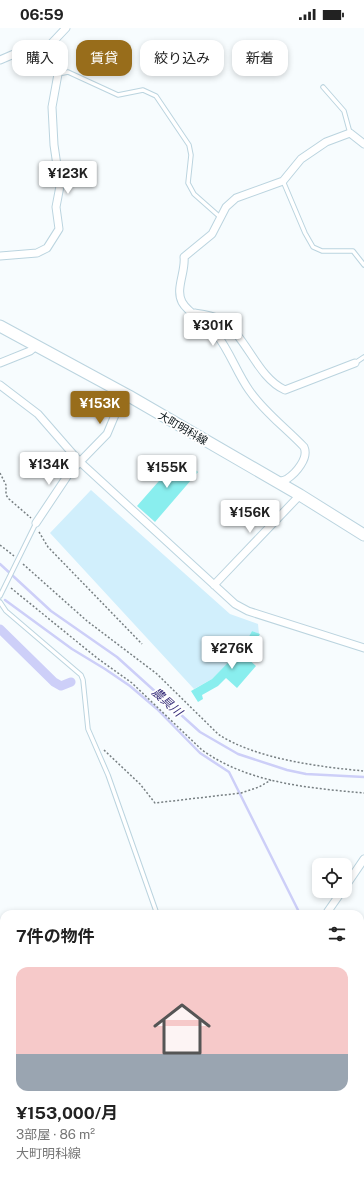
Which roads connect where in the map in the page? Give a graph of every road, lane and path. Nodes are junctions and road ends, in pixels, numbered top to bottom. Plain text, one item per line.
1 (66, 28) edge
2 (54, 40) edge
3 (12, 55) edge
4 (0, 60) edge
5 (68, 72) edge
6 (58, 76) edge
7 (323, 87) dead end
8 (350, 133) junction
9 (364, 144) edge
10 (282, 181) junction
11 (220, 217) junction
12 (0, 256) edge
13 (364, 265) edge
14 (191, 313) junction
15 (0, 326) edge
16 (36, 346) junction
17 (364, 357) edge
18 (0, 363) edge
19 (355, 363) joint
20 (0, 386) edge
21 (129, 396) junction
22 (79, 461) junction
23 (0, 473) edge
24 (276, 482) junction
25 (300, 495) junction
26 (36, 522) junction
27 (364, 535) edge
28 (0, 545) edge
29 (18, 561) junction
30 (7, 583) junction
31 (214, 586) junction
32 (0, 596) edge
33 (0, 602) edge
34 (142, 644) dead end
35 (364, 648) edge
36 (94, 744) junction
37 (364, 771) edge
38 (272, 780) junction
39 (364, 793) edge
40 (364, 860) edge
41 (352, 877) edge
42 (337, 898) edge
43 (156, 910) edge
44 (329, 910) edge

1 - 2 street
3 - 4 street
5 - 11 lane
6 - 12 street
7 - 8 lane
8 - 9 street
8 - 10 street
10 - 11 street
10 - 13 lane
11 - 14 street
14 - 19 street
14 - 24 street
15 - 16 main road, 大町明科線
16 - 18 street
16 - 21 main road, 大町明科線
17 - 19 lane
20 - 22 street
21 - 22 street
21 - 24 main road, 大町明科線
22 - 26 street
22 - 31 street
23 - 26 path
24 - 25 main road, 大町明科線
25 - 27 main road, 大町明科線
25 - 31 street
26 - 29 lane
26 - 34 path
28 - 29 path
29 - 30 lane
29 - 37 path
30 - 32 lane
30 - 38 path
31 - 35 street
33 - 36 lane
36 - 38 path
36 - 43 lane
38 - 39 path
40 - 41 street
42 - 44 street

